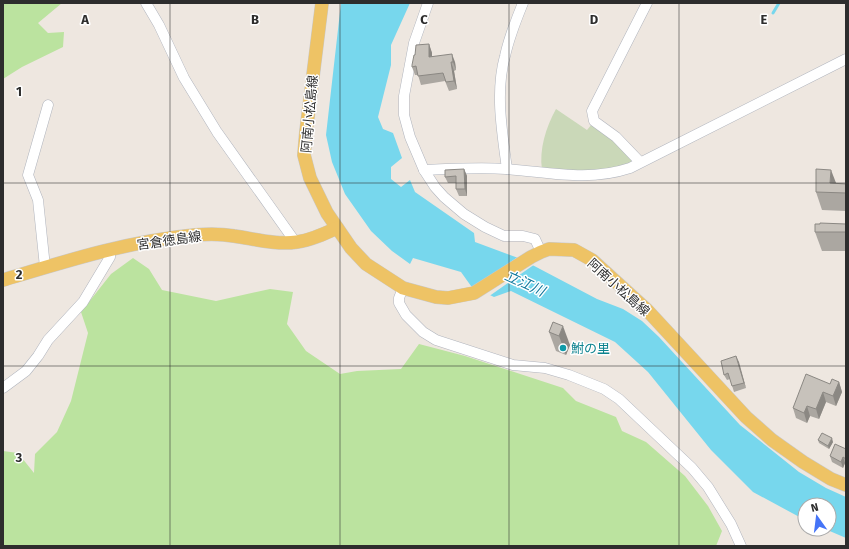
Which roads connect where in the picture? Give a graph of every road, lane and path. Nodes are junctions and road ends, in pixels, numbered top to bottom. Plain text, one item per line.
1 (146, 3) edge
2 (322, 3) edge
3 (428, 3) edge
4 (522, 3) edge
5 (647, 3) edge
6 (846, 59) edge
7 (48, 105) dead end
8 (640, 162) junction
9 (507, 169) junction
10 (424, 170) junction
11 (337, 228) junction
12 (296, 243) junction
13 (110, 250) junction
14 (536, 254) junction
15 (45, 267) junction
16 (3, 280) edge
17 (403, 288) junction
18 (3, 388) edge
19 (846, 485) edge
20 (741, 546) edge

1 - 12 street
2 - 11 main road, 阿南小松島線
3 - 10 street
4 - 9 street
5 - 8 street
6 - 8 street
7 - 15 street
8 - 9 street
9 - 10 street
10 - 14 street
11 - 12 main road, 宮倉徳島線
11 - 17 main road, 阿南小松島線
12 - 13 main road, 宮倉徳島線
13 - 15 main road, 宮倉徳島線
13 - 18 street
14 - 17 main road, 阿南小松島線
14 - 19 main road, 阿南小松島線
15 - 16 main road, 宮倉徳島線
17 - 20 street

